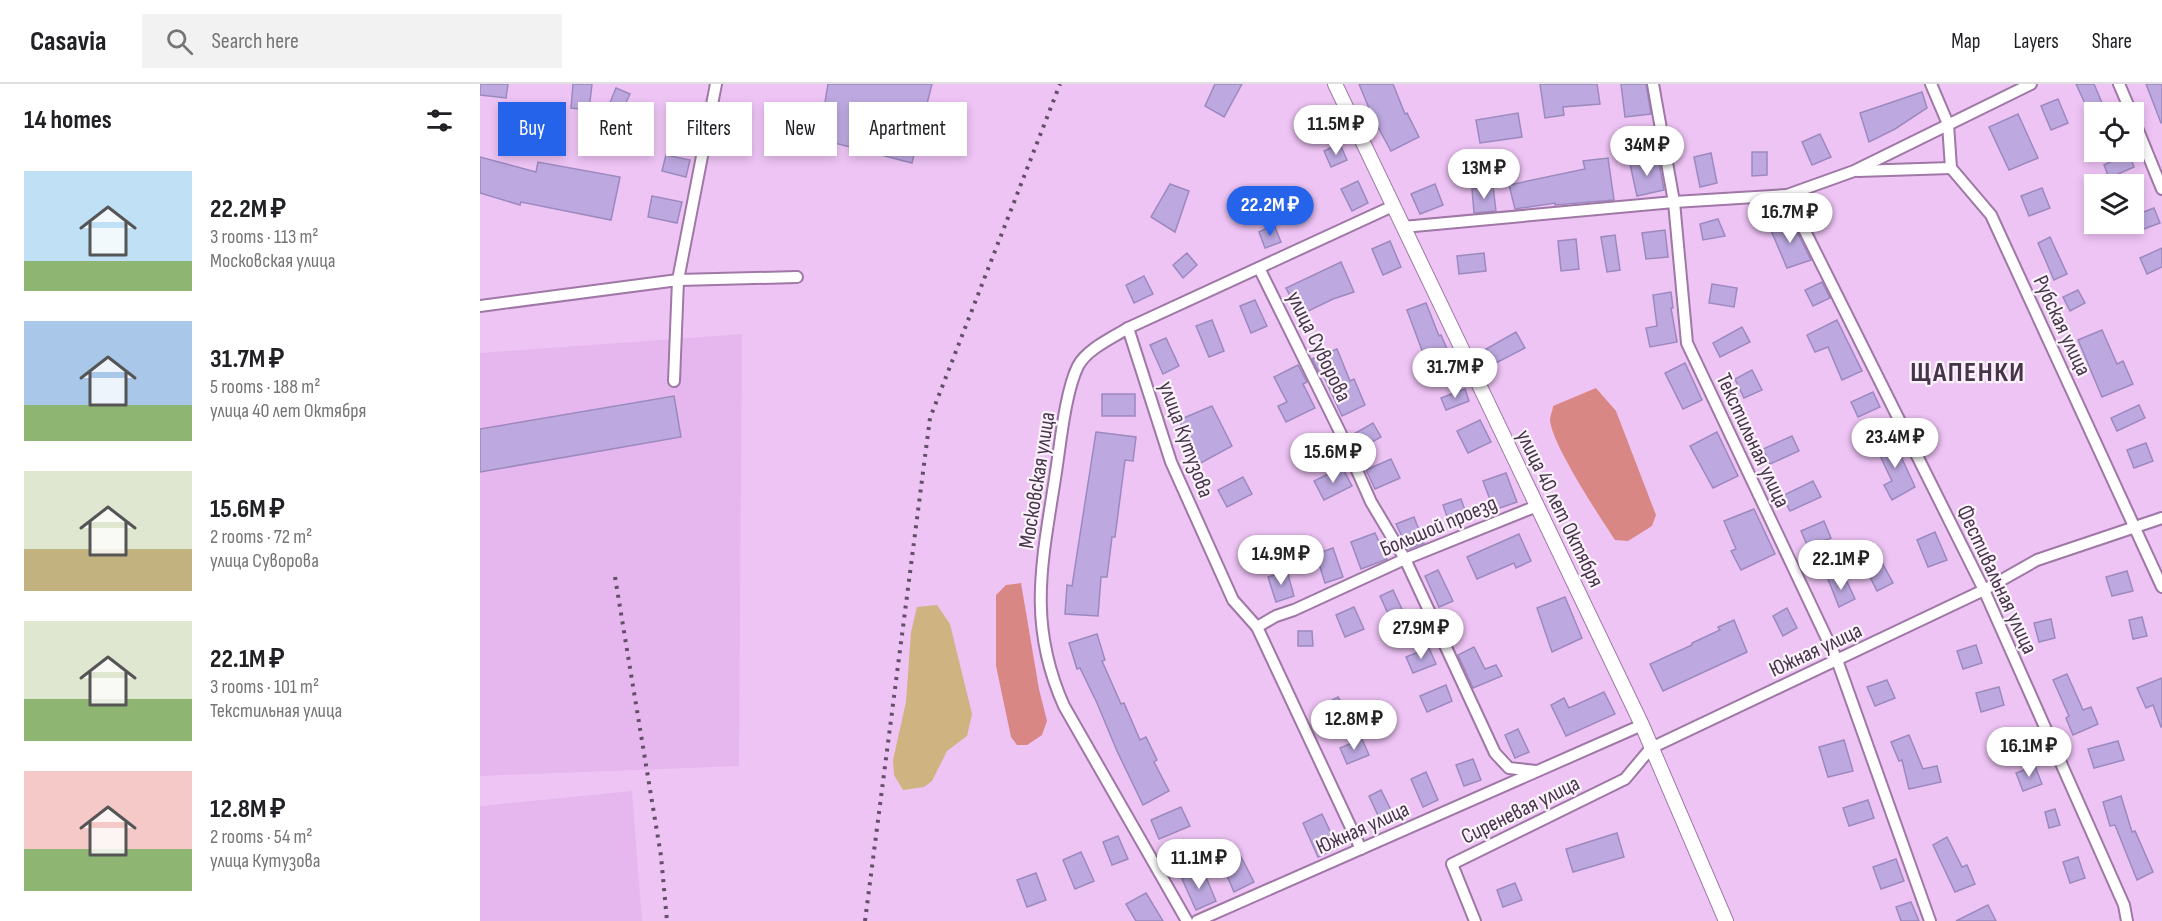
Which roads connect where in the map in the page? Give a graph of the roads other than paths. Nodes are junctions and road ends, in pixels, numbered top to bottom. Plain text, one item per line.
1 (716, 84) edge
2 (1335, 84) edge
3 (1653, 84) edge
4 (1931, 84) edge
5 (2031, 84) edge
6 (2119, 84) edge
7 (2127, 102) edge
8 (1948, 124) junction
9 (2144, 145) edge
10 (1951, 168) junction
11 (1854, 171) junction
12 (2162, 189) edge
13 (1787, 195) junction
14 (1674, 202) junction
15 (1393, 206) junction
16 (1403, 227) junction
17 (1259, 268) junction
18 (797, 277) dead end
19 (678, 280) junction
20 (480, 306) edge
21 (1128, 328) junction
22 (674, 381) dead end
23 (1537, 506) junction
24 (2162, 518) edge
25 (2135, 528) junction
26 (1405, 559) junction
27 (2162, 587) edge
28 (1984, 590) junction
29 (1257, 627) junction
30 (1836, 660) junction
31 (1642, 725) junction
32 (1651, 748) junction
33 (1536, 771) junction
34 (1361, 849) junction
35 (1187, 921) edge
36 (1197, 921) edge
37 (1475, 921) edge
38 (1726, 921) edge
39 (1930, 921) edge
40 (2127, 921) edge

1 - 19 street
2 - 15 street, улица 40 лет Октября
3 - 14 street, Текстильная улица
4 - 8 street
5 - 8 street
6 - 7 street
8 - 10 street
8 - 11 street
9 - 12 street
10 - 11 street
10 - 25 street, Рубская улица
11 - 13 street
13 - 14 street
13 - 28 street, Фестивальная улица
14 - 16 street
14 - 30 street, Текстильная улица
15 - 16 street, улица 40 лет Октября
15 - 17 street, Московская улица
16 - 23 street, улица 40 лет Октября
17 - 21 street, Московская улица
17 - 26 street, улица Суворова
18 - 19 street
19 - 20 street
19 - 22 street
21 - 29 street, улица Кутузова
21 - 35 street, Московская улица
23 - 26 street, Большой проезд
23 - 31 street, улица 40 лет Октября
24 - 25 street, Южная улица
25 - 27 street, Рубская улица
25 - 28 street, Южная улица
26 - 29 street, Большой проезд
26 - 33 street, улица Суворова
28 - 30 street, Южная улица
28 - 40 street, Фестивальная улица
29 - 34 street, улица Кутузова
30 - 32 street, Южная улица
30 - 39 street, Текстильная улица
31 - 32 street, улица 40 лет Октября
31 - 33 street, Южная улица
32 - 37 street, Сиреневая улица
32 - 38 street, улица 40 лет Октября
33 - 34 street, Южная улица
34 - 36 street, Южная улица

